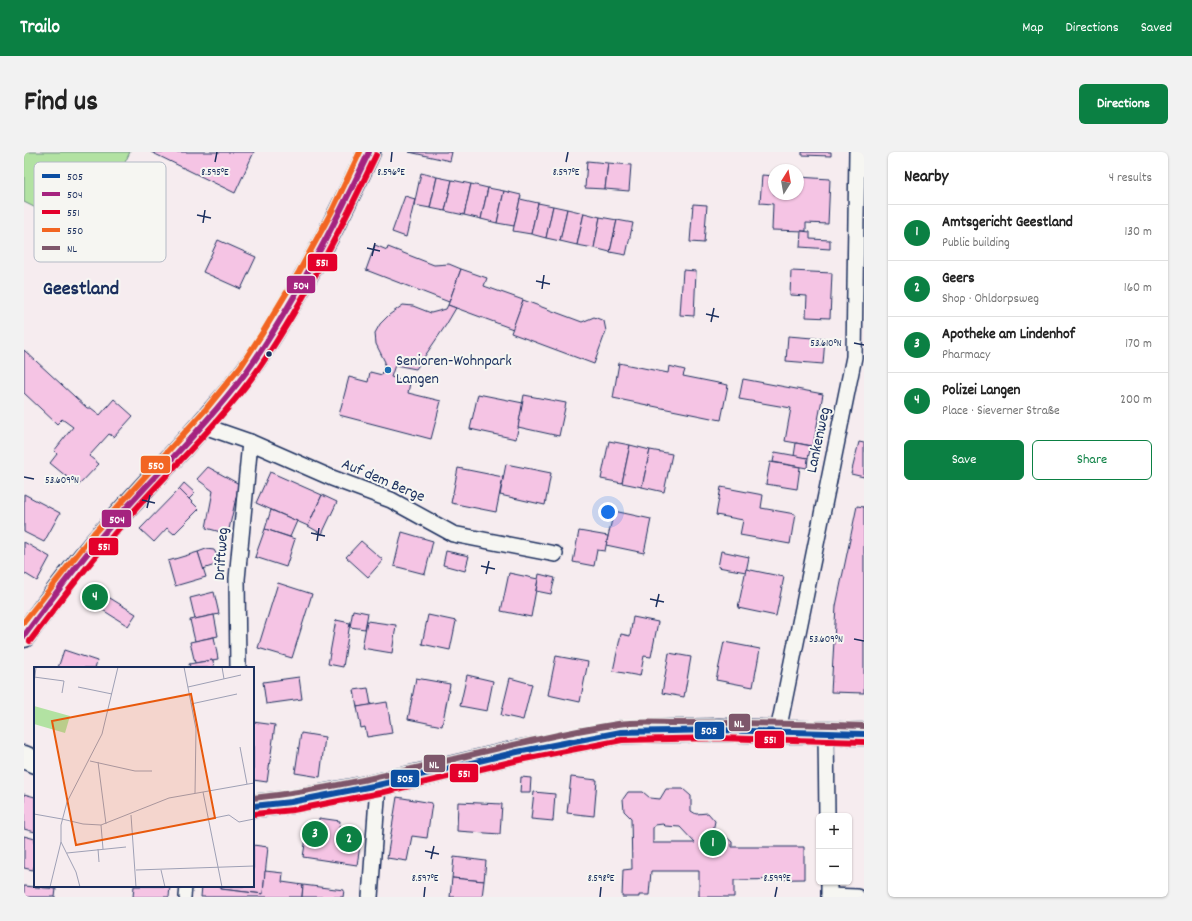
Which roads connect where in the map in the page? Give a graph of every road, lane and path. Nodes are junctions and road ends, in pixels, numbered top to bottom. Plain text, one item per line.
1 (369, 152) edge
2 (857, 152) edge
3 (201, 425) junction
4 (250, 442) junction
5 (555, 554) dead end
6 (24, 636) edge
7 (238, 667) edge
8 (778, 731) junction
9 (826, 733) junction
10 (864, 734) edge
11 (24, 757) edge
12 (34, 762) edge
13 (378, 785) junction
14 (254, 806) edge
15 (827, 813) edge
16 (186, 887) edge
17 (829, 892) edge
18 (184, 897) edge
19 (370, 897) edge
20 (857, 897) edge

1 - 3 main road
2 - 8 street, Lankenweg
3 - 4 street, Auf dem Berge
3 - 6 main road
4 - 5 street, Auf dem Berge
4 - 7 street, Driftweg
8 - 9 main road
8 - 13 main road
9 - 10 main road
9 - 15 street
11 - 12 main road
13 - 14 main road
13 - 19 street
16 - 18 street
17 - 20 street

